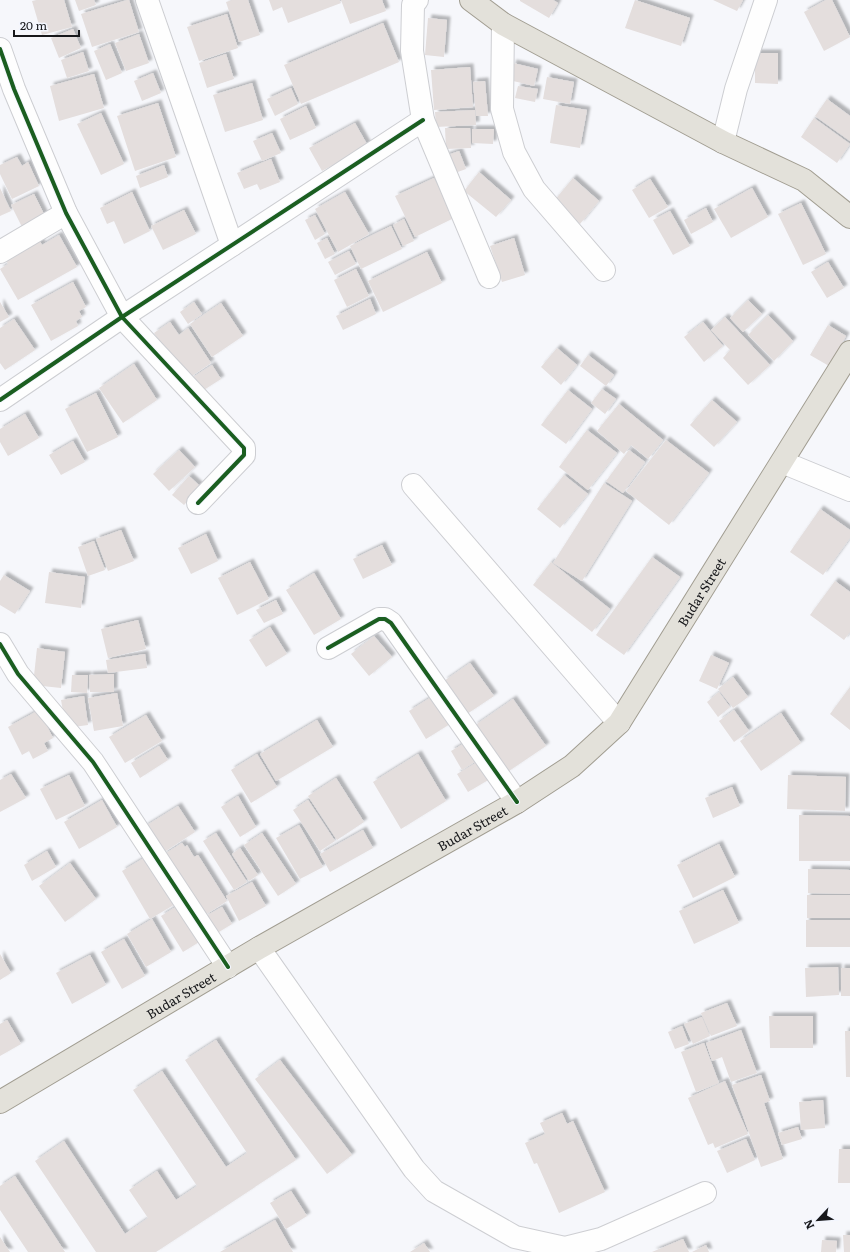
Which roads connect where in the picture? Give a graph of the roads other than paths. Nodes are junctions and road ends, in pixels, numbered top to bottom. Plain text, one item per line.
1 (147, 0) edge
2 (417, 0) edge
3 (471, 0) edge
4 (766, 0) edge
5 (503, 24) junction
6 (0, 49) edge
7 (7, 92) edge
8 (423, 120) junction
9 (723, 142) junction
10 (66, 213) junction
11 (850, 217) edge
12 (232, 245) junction
13 (0, 252) edge
14 (604, 270) dead end
15 (489, 277) dead end
16 (122, 317) junction
17 (850, 352) edge
18 (0, 400) edge
19 (782, 462) junction
20 (414, 485) dead end
21 (850, 490) edge
22 (198, 503) dead end
23 (0, 644) edge
24 (328, 648) dead end
25 (619, 723) junction
26 (517, 802) junction
27 (259, 948) junction
28 (228, 967) junction
29 (0, 1102) edge
30 (705, 1193) dead end
31 (512, 1244) edge

1 - 12 street
2 - 8 street
3 - 5 main road
4 - 9 street
5 - 9 main road
5 - 14 street
6 - 7 street
7 - 10 street
8 - 12 street
8 - 15 street
9 - 11 main road
10 - 13 street
10 - 16 street
12 - 16 street
16 - 18 street
16 - 22 street
17 - 19 main road, Budar Street
19 - 21 street
19 - 25 main road, Budar Street
20 - 25 street
23 - 28 street
24 - 26 street
25 - 26 main road, Budar Street
26 - 27 main road, Budar Street
27 - 28 main road, Budar Street
27 - 31 street
28 - 29 main road, Budar Street
30 - 31 street

